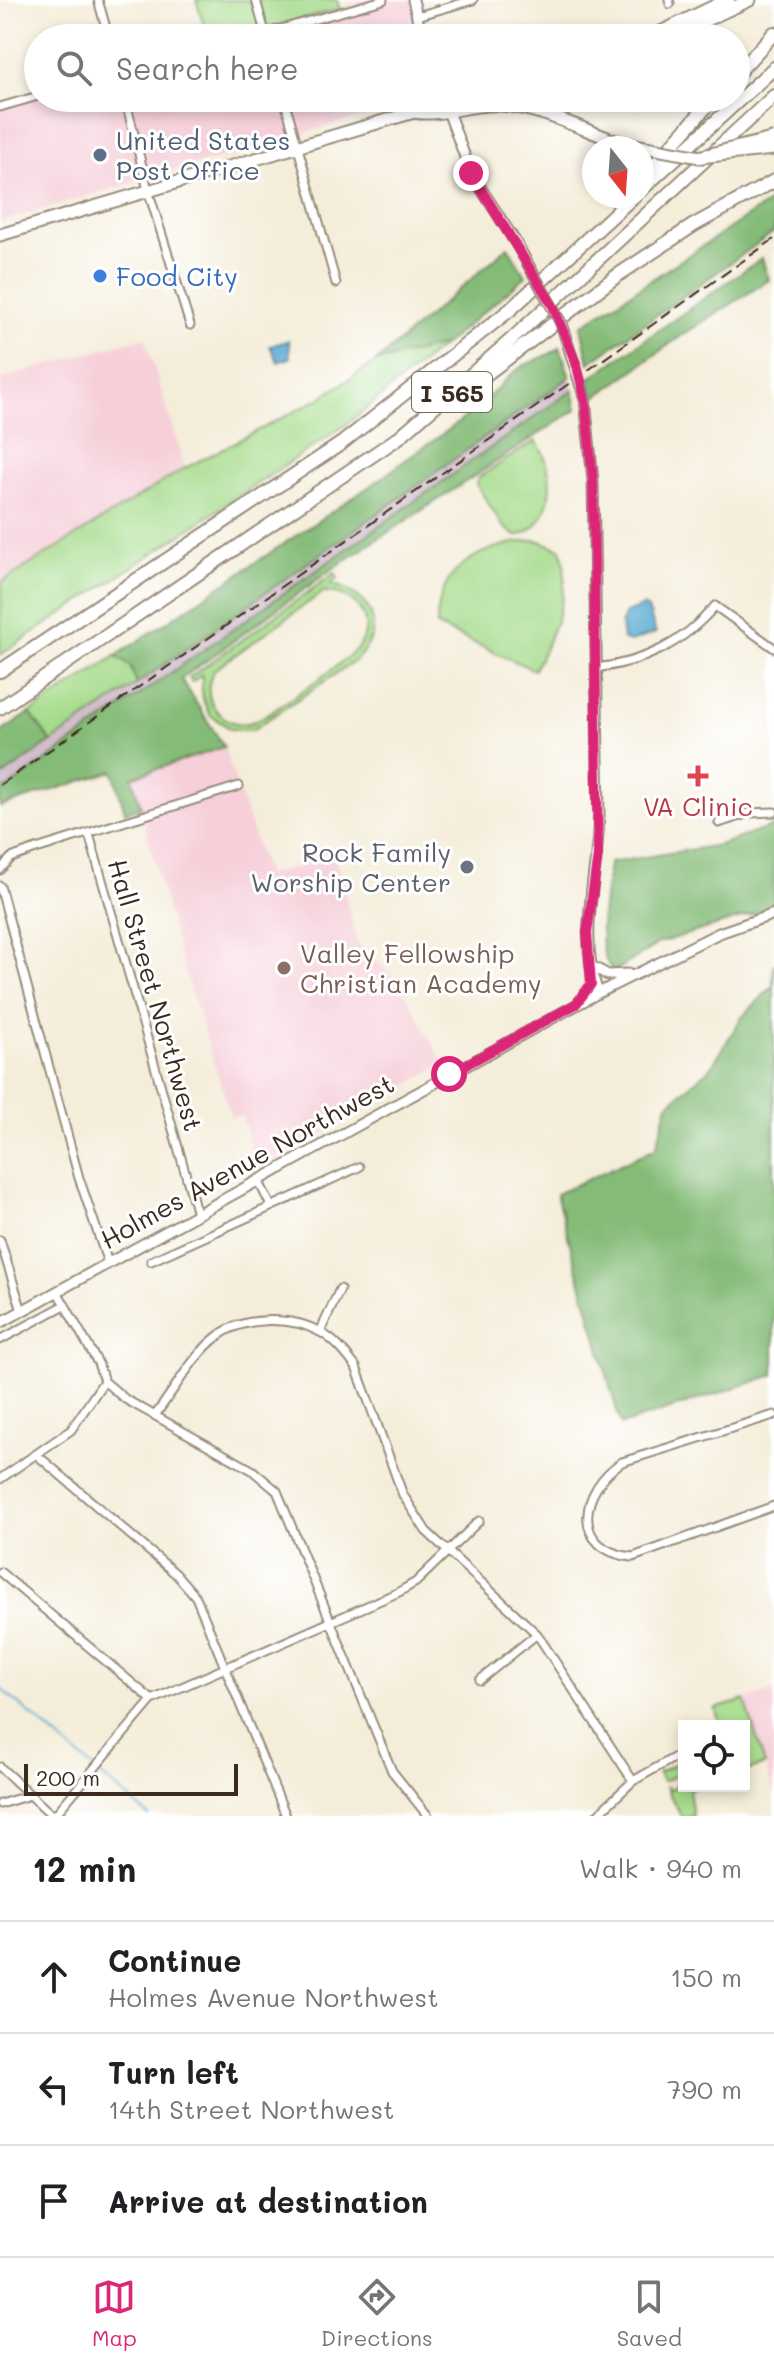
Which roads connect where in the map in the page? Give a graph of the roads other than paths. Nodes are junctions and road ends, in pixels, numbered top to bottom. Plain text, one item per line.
1 (98, 0) edge
2 (256, 0) edge
3 (383, 0) edge
4 (413, 0) edge
5 (473, 0) edge
6 (728, 0) edge
7 (750, 0) edge
8 (417, 16) junction
9 (105, 24) edge
10 (263, 24) edge
11 (305, 24) edge
12 (419, 24) edge
13 (678, 24) edge
14 (697, 24) edge
15 (774, 33) edge
16 (750, 60) edge
17 (774, 68) edge
18 (750, 90) edge
19 (774, 96) edge
20 (24, 100) edge
21 (0, 107) edge
22 (128, 112) edge
23 (288, 112) edge
24 (414, 112) joint
25 (438, 112) edge
26 (449, 112) edge
27 (534, 112) edge
28 (701, 112) edge
29 (726, 112) edge
30 (774, 139) edge
31 (298, 146) junction
32 (774, 149) edge
33 (700, 157) junction
34 (654, 165) edge
35 (654, 178) edge
36 (774, 181) edge
37 (148, 190) junction
38 (621, 208) edge
39 (0, 235) edge
40 (336, 283) dead end
41 (190, 325) dead end
42 (398, 438) junction
43 (774, 648) edge
44 (596, 668) junction
45 (0, 671) edge
46 (0, 708) edge
47 (239, 786) dead end
48 (774, 812) edge
49 (719, 823) dead end
50 (89, 834) junction
51 (0, 870) edge
52 (0, 886) edge
53 (774, 914) edge
54 (3, 917) edge
55 (592, 969) junction
56 (636, 973) junction
57 (598, 993) junction
58 (576, 1004) junction
59 (359, 1167) dead end
60 (258, 1180) junction
61 (271, 1206) junction
62 (197, 1214) junction
63 (0, 1240) edge
64 (151, 1261) dead end
65 (108, 1263) junction
66 (340, 1289) dead end
67 (58, 1293) junction
68 (65, 1305) junction
69 (22, 1311) junction
70 (0, 1323) edge
71 (320, 1332) junction
72 (0, 1340) edge
73 (104, 1381) junction
74 (156, 1414) junction
75 (774, 1415) edge
76 (37, 1455) junction
77 (0, 1479) edge
78 (774, 1506) edge
79 (479, 1521) dead end
80 (448, 1552) junction
81 (0, 1572) edge
82 (332, 1620) junction
83 (537, 1634) junction
84 (225, 1666) junction
85 (480, 1680) dead end
86 (152, 1700) junction
87 (678, 1755) edge
88 (0, 1767) edge
89 (633, 1781) junction
90 (30, 1795) junction
91 (0, 1804) edge
92 (53, 1816) edge
93 (286, 1816) edge
94 (428, 1816) edge
95 (596, 1816) edge

1 - 9 street
2 - 10 street
3 - 11 street
4 - 8 main road
5 - 8 street
6 - 13 highway
7 - 14 main road
8 - 12 main road
15 - 16 highway
17 - 18 highway
19 - 42 highway, I 565
20 - 21 street
22 - 37 street
23 - 31 street
24 - 25 main road
24 - 31 main road
26 - 44 main road, bridge
27 - 33 main road, bridge
28 - 34 highway
29 - 35 highway
30 - 33 highway, bridge
31 - 37 main road
31 - 40 street
32 - 33 main road, bridge
36 - 42 highway
37 - 39 main road
37 - 41 street
38 - 45 highway, I 565
42 - 46 highway, I 565
43 - 44 street
44 - 55 main road
47 - 50 street
48 - 49 street
50 - 51 street
50 - 62 street, Hall Street Northwest
52 - 54 street
53 - 56 main road, Holmes Avenue Northwest
54 - 65 street
55 - 56 main road
55 - 57 main road
55 - 58 main road
56 - 57 main road, Holmes Avenue Northwest
57 - 58 main road, Holmes Avenue Northwest
58 - 60 main road, Holmes Avenue Northwest
59 - 61 street
60 - 61 street
60 - 62 main road, Holmes Avenue Northwest
61 - 64 street
62 - 65 main road, Holmes Avenue Northwest
63 - 69 street
65 - 67 main road, Holmes Avenue Northwest
66 - 71 street
67 - 68 street
67 - 69 main road, Holmes Avenue Northwest
68 - 72 street
68 - 73 street
69 - 70 main road, Holmes Avenue Northwest
71 - 74 street
71 - 80 street
73 - 74 street
73 - 76 street
74 - 82 street
75 - 78 street
76 - 77 street
76 - 84 street
79 - 80 street
80 - 82 street
80 - 83 street
81 - 86 street
82 - 84 street
82 - 94 street
83 - 85 street
83 - 89 street
84 - 86 street
84 - 93 street
86 - 92 street
87 - 89 street
88 - 90 street
89 - 95 street
90 - 91 street
90 - 92 street

